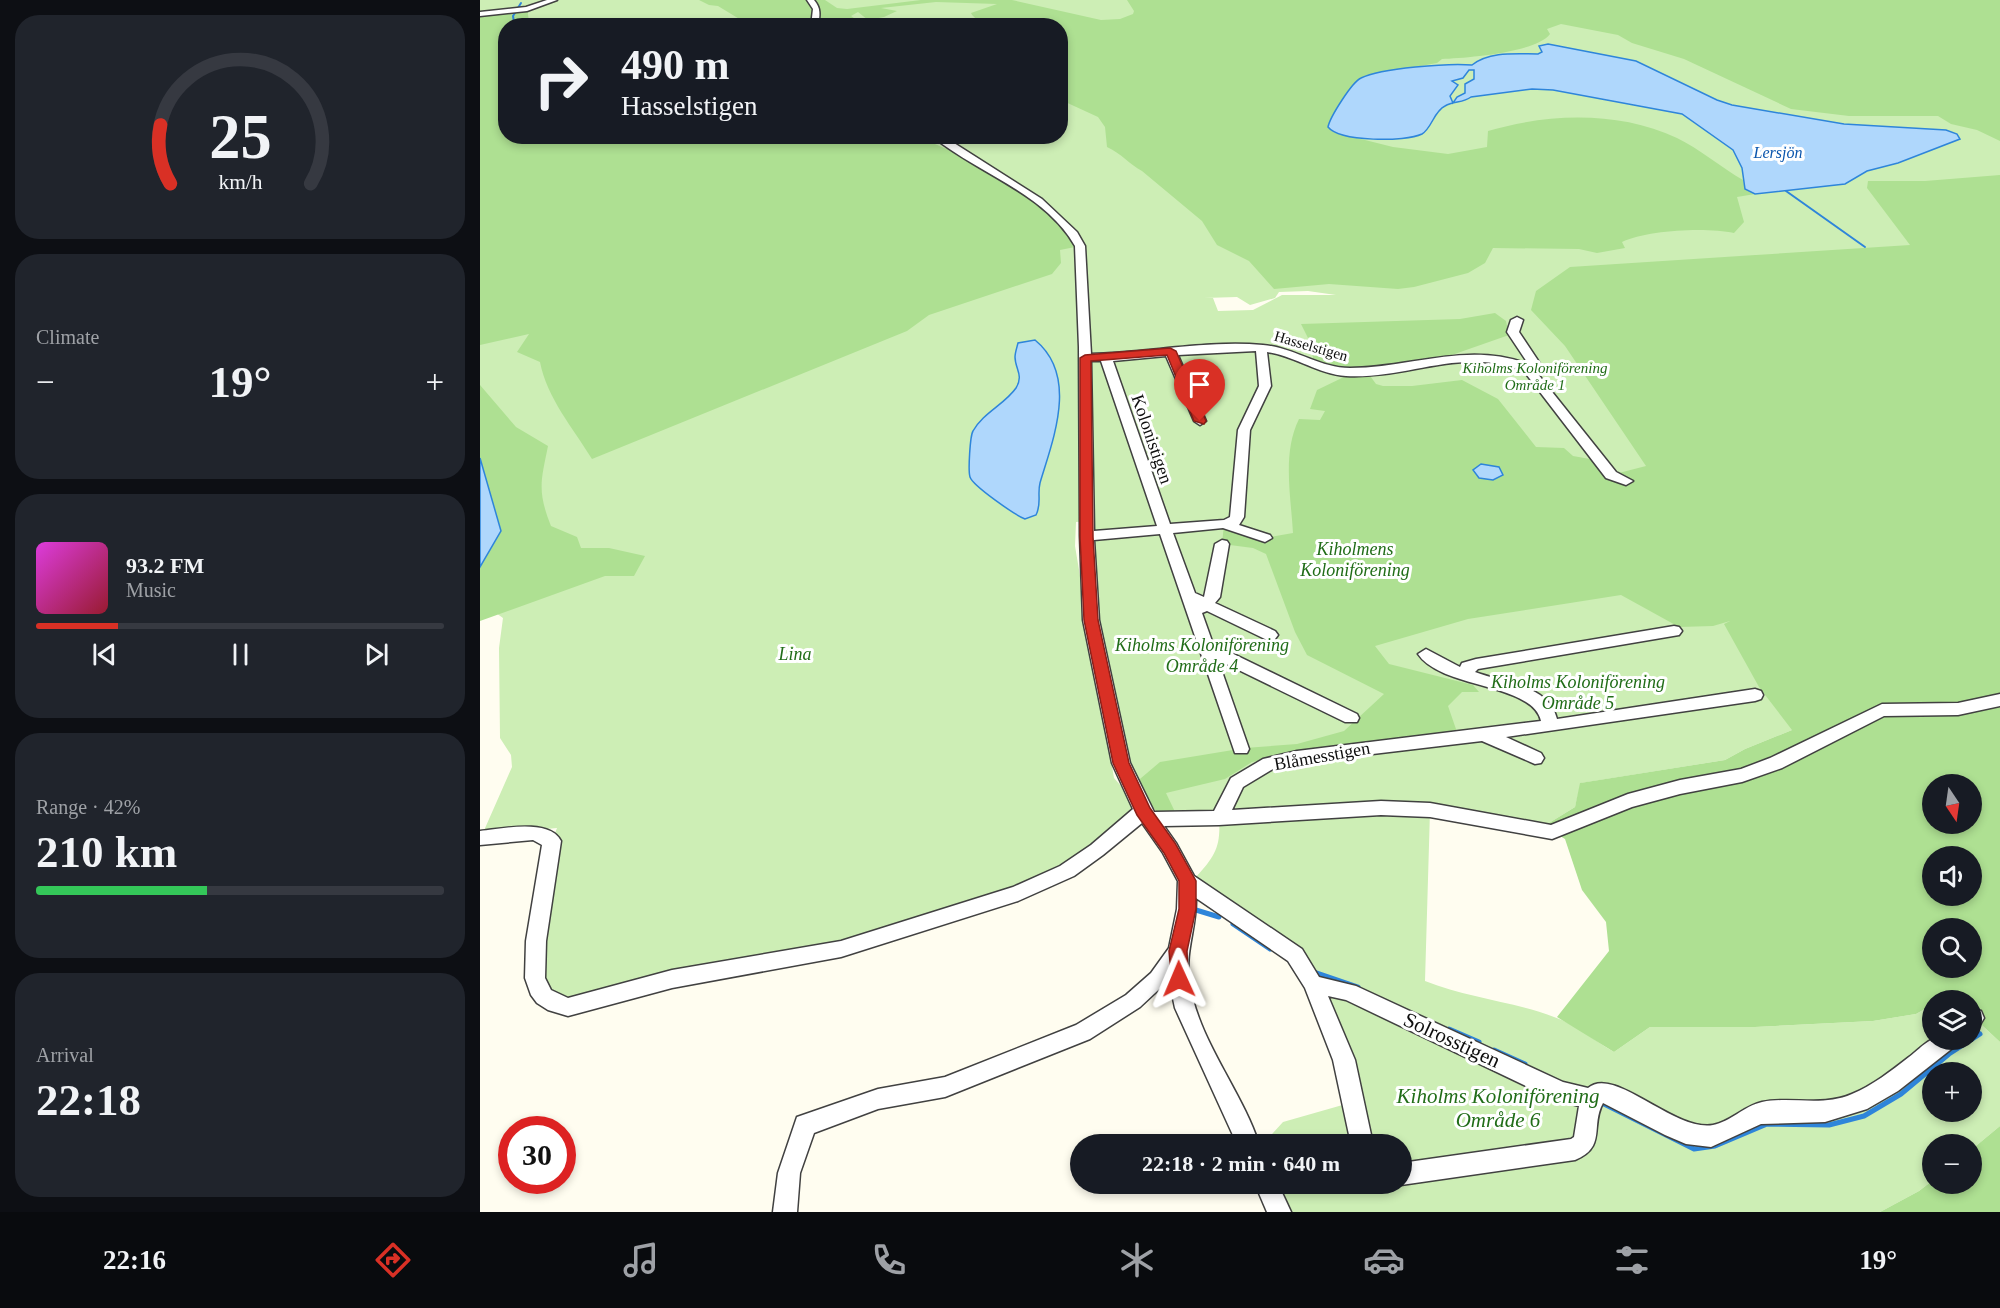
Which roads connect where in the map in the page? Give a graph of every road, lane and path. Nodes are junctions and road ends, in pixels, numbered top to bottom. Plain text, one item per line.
1 (554, 0) edge
2 (810, 0) edge
3 (480, 14) edge
4 (816, 18) edge
5 (949, 144) edge
6 (1517, 320) dead end
7 (1261, 348) junction
8 (1170, 351) junction
9 (1085, 358) junction
10 (1106, 358) junction
11 (1527, 368) junction
12 (1200, 421) dead end
13 (1626, 480) dead end
14 (1224, 524) junction
15 (1165, 531) junction
16 (1087, 537) junction
17 (1264, 538) dead end
18 (1222, 544) dead end
19 (1200, 609) junction
20 (1674, 631) dead end
21 (1270, 635) dead end
22 (1205, 647) junction
23 (1426, 654) dead end
24 (1472, 679) junction
25 (1755, 695) dead end
26 (2000, 700) edge
27 (1351, 718) dead end
28 (1550, 726) junction
29 (1483, 734) junction
30 (1241, 749) dead end
31 (1535, 758) dead end
32 (1146, 815) junction
33 (1219, 818) junction
34 (480, 838) edge
35 (1187, 881) junction
36 (1178, 951) junction
37 (1313, 984) junction
38 (1934, 1050) edge
39 (1591, 1099) junction
40 (1243, 1134) edge
41 (1360, 1134) edge
42 (1412, 1172) edge
43 (1271, 1194) edge
44 (785, 1212) edge
45 (1279, 1212) edge

1 - 3 street
2 - 4 street
5 - 9 street
6 - 11 street
7 - 8 street, Hasselstigen
7 - 11 street, Hasselstigen
7 - 14 street
8 - 10 street, Hasselstigen
8 - 12 street
9 - 10 street, Hasselstigen
9 - 16 street
10 - 15 street, Kolonistigen
11 - 13 street
14 - 15 street
14 - 17 street
15 - 16 street
15 - 19 street, Kolonistigen
16 - 32 street
18 - 19 street
19 - 21 street
19 - 22 street, Kolonistigen
20 - 24 street
22 - 27 street
22 - 30 street, Kolonistigen
23 - 24 street
24 - 28 street
25 - 28 street, Blåmesstigen
26 - 33 street
28 - 29 street, Blåmesstigen
29 - 31 street
29 - 33 street, Blåmesstigen
32 - 33 street
32 - 34 street
32 - 35 street
35 - 36 street
35 - 37 street
36 - 40 street
36 - 44 street
37 - 39 street, Solrosstigen
37 - 41 street
38 - 39 street, Solrosstigen
39 - 42 street
43 - 45 street

